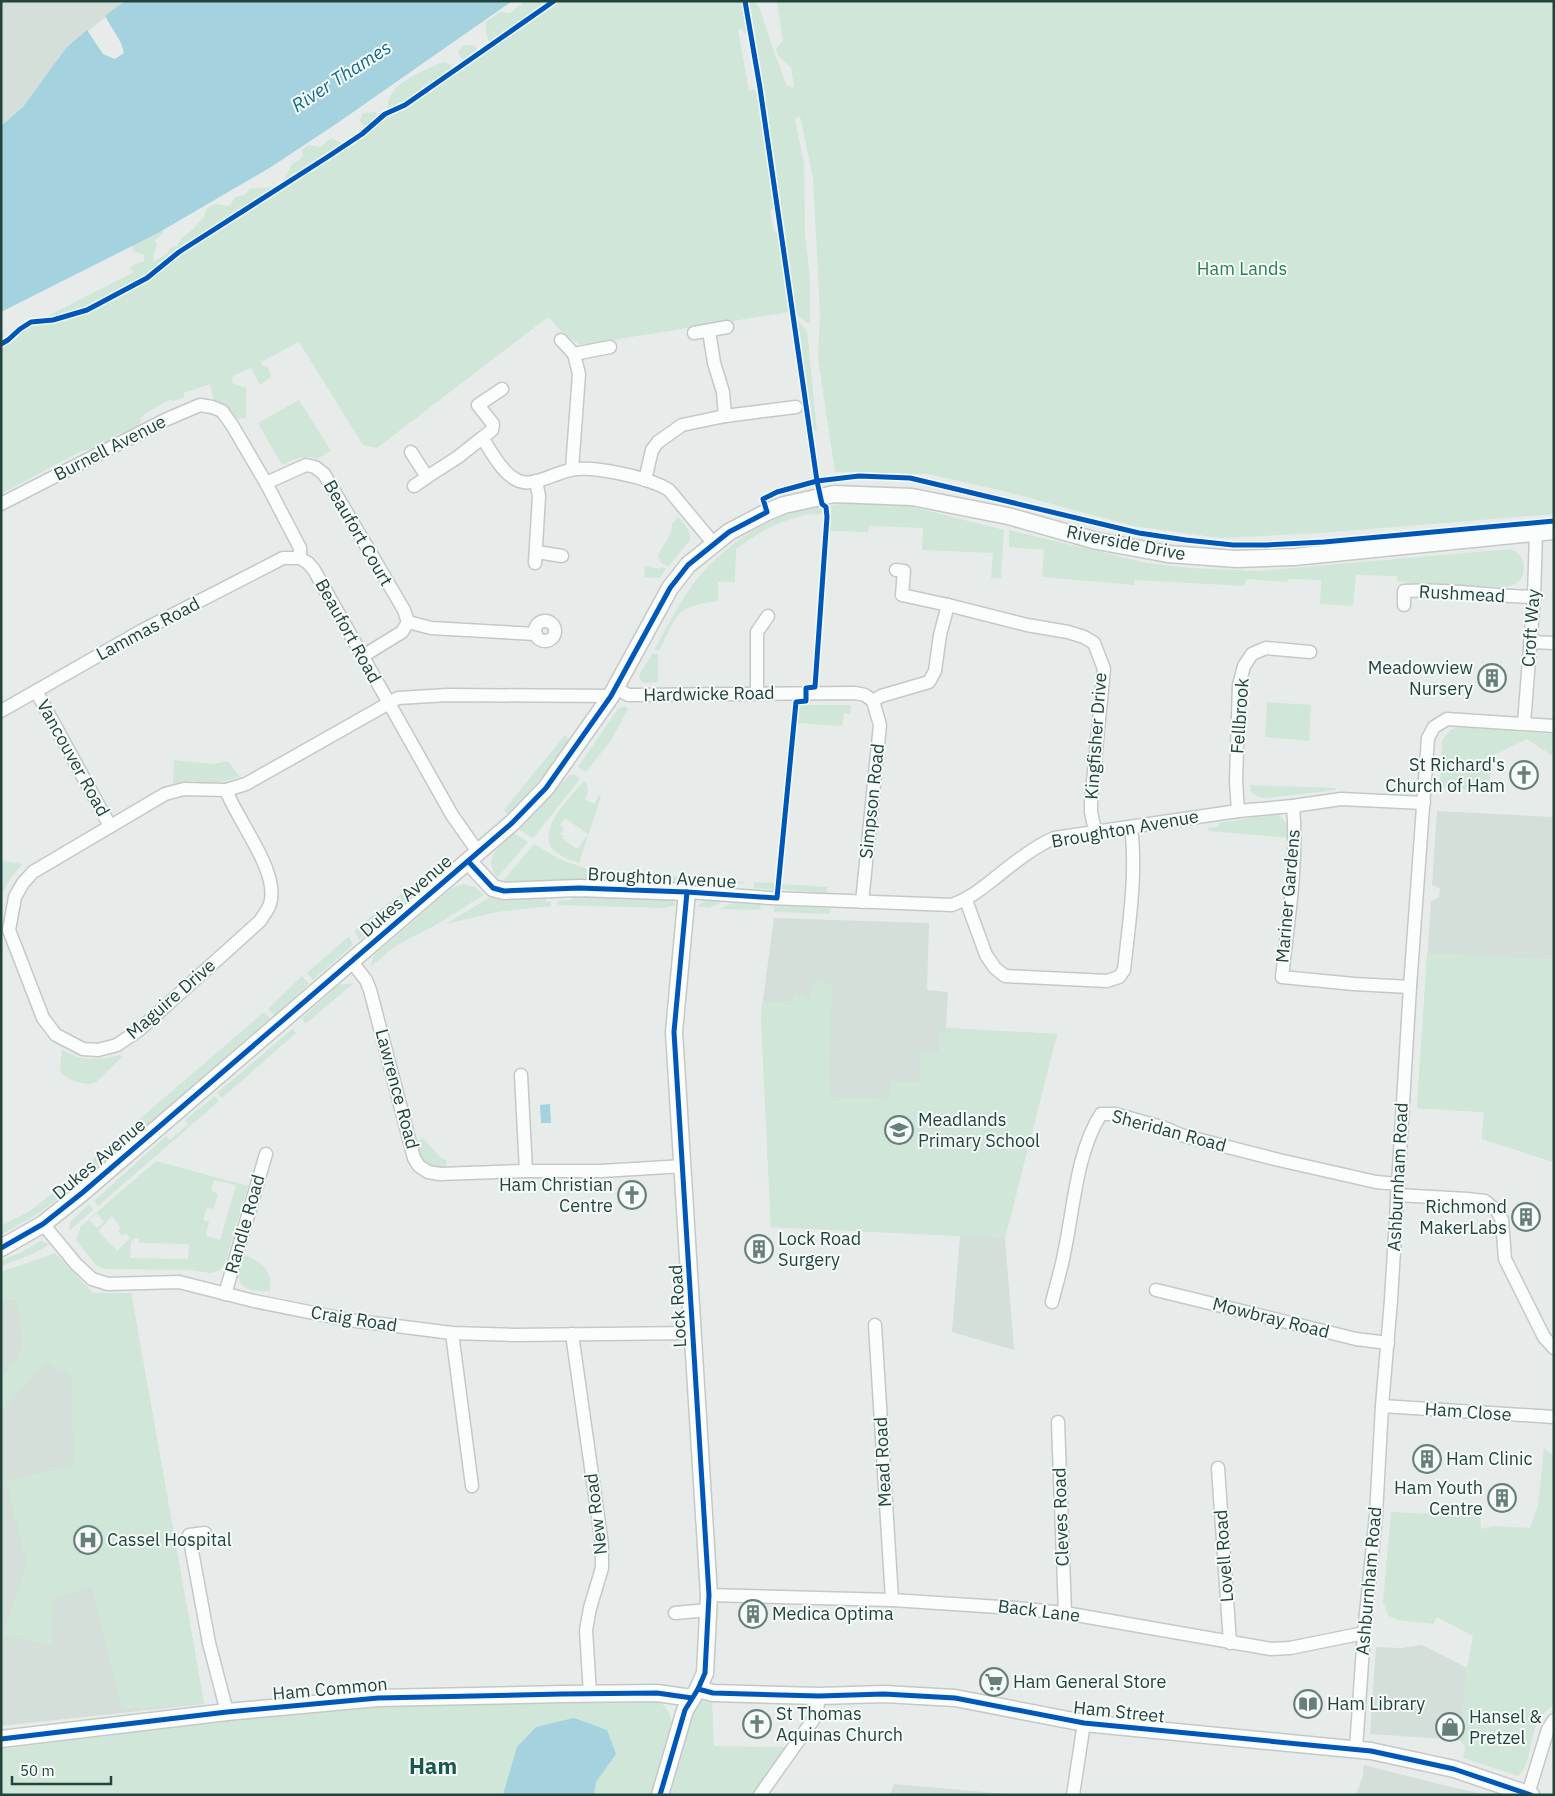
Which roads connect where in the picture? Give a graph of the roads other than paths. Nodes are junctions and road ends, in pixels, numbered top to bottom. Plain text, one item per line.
1 (727, 327) dead end
2 (709, 331) junction
3 (694, 333) dead end
4 (561, 340) dead end
5 (610, 347) dead end
6 (574, 354) junction
7 (502, 389) dead end
8 (796, 407) dead end
9 (222, 411) joint
10 (724, 416) junction
11 (482, 438) junction
12 (411, 452) dead end
13 (572, 469) junction
14 (427, 477) junction
15 (645, 480) junction
16 (536, 481) junction
17 (266, 483) junction
18 (414, 486) dead end
19 (821, 496) joint
20 (1, 504) edge
21 (1554, 532) edge
22 (1536, 533) junction
23 (714, 544) junction
24 (562, 556) dead end
25 (300, 558) junction
26 (896, 570) dead end
27 (1534, 597) junction
28 (948, 605) junction
29 (1404, 605) dead end
30 (768, 616) dead end
31 (408, 622) junction
32 (536, 634) dead end
33 (1530, 642) junction
34 (1554, 643) edge
35 (1310, 652) dead end
36 (363, 656) junction
37 (36, 690) junction
38 (614, 692) junction
39 (757, 693) junction
40 (873, 701) junction
41 (388, 703) junction
42 (1, 711) edge
43 (1524, 724) junction
44 (1554, 726) edge
45 (302, 752) joint
46 (226, 790) junction
47 (1424, 804) junction
48 (1293, 806) junction
49 (1238, 811) junction
50 (110, 826) junction
51 (1131, 827) junction
52 (1095, 831) junction
53 (473, 857) junction
54 (687, 892) junction
55 (966, 900) junction
56 (862, 902) junction
57 (351, 961) junction
58 (1410, 987) junction
59 (521, 1075) dead end
60 (266, 1154) dead end
61 (684, 1166) junction
62 (526, 1171) junction
63 (1397, 1190) junction
64 (43, 1224) junction
65 (1, 1248) edge
66 (1156, 1290) dead end
67 (225, 1294) junction
68 (1052, 1302) dead end
69 (875, 1325) dead end
70 (452, 1333) junction
71 (693, 1333) junction
72 (572, 1334) junction
73 (1388, 1343) junction
74 (1554, 1348) edge
75 (1382, 1406) junction
76 (1554, 1417) edge
77 (1058, 1422) dead end
78 (1218, 1468) dead end
79 (472, 1486) dead end
80 (205, 1533) dead end
81 (892, 1600) junction
82 (709, 1603) junction
83 (675, 1613) dead end
84 (1065, 1613) junction
85 (1364, 1632) junction
86 (1230, 1643) junction
87 (590, 1694) junction
88 (695, 1694) junction
89 (819, 1696) junction
90 (227, 1712) junction
91 (1554, 1720) edge
92 (1084, 1723) junction
93 (1, 1739) edge
94 (1356, 1749) junction
95 (1530, 1794) edge
96 (660, 1795) edge
97 (760, 1795) edge
98 (1073, 1795) edge

1 - 2 street
2 - 3 street
2 - 10 street
4 - 6 street
5 - 6 street
6 - 13 street
7 - 11 street
8 - 10 street
9 - 17 street, Beaufort Road
9 - 20 street, Burnell Avenue
10 - 15 street
11 - 14 street
11 - 16 street
12 - 14 street
13 - 15 street
13 - 16 street
14 - 18 street
15 - 23 street
16 - 24 street
17 - 25 street, Beaufort Road
17 - 31 street, Beaufort Court
19 - 22 street, Riverside Drive
19 - 23 street, Dukes Avenue
21 - 22 street, Riverside Drive
22 - 27 street, Croft Way
23 - 38 street, Dukes Avenue
25 - 36 street, Beaufort Road
25 - 37 street, Lammas Road
26 - 28 street, Kingfisher Drive
27 - 29 street, Rushmead
27 - 33 street, Croft Way
28 - 40 street
28 - 52 street, Kingfisher Drive
30 - 39 street
31 - 32 street
31 - 36 street
33 - 34 street
33 - 43 street, Croft Way
35 - 49 street, Fellbrook
36 - 41 street, Beaufort Road
37 - 42 street, Lammas Road
37 - 50 street, Vancouver Road
38 - 39 street, Hardwicke Road
38 - 41 street, Hardwicke Road
38 - 53 street, Dukes Avenue
39 - 40 street, Hardwicke Road
40 - 56 street, Simpson Road
41 - 45 street, Hardwicke Road
41 - 53 street, Beaufort Road
43 - 44 street, Ashburnham Road
43 - 47 street, Ashburnham Road
45 - 46 street, Maguire Drive
46 - 50 street, Maguire Drive
46 - 50 street, Maguire Drive
47 - 48 street, Broughton Avenue
47 - 58 street, Ashburnham Road
48 - 49 street, Broughton Avenue
48 - 58 street, Mariner Gardens
49 - 51 street, Broughton Avenue
51 - 52 street, Broughton Avenue
51 - 55 street
52 - 55 street, Broughton Avenue
53 - 54 street, Broughton Avenue
53 - 57 street, Dukes Avenue
54 - 56 street, Broughton Avenue
54 - 61 street, Lock Road
55 - 56 street, Broughton Avenue
57 - 62 street, Lawrence Road
57 - 64 street, Dukes Avenue
58 - 63 street, Ashburnham Road
59 - 62 street
60 - 67 street, Randle Road
61 - 62 street, Lawrence Road
61 - 71 street, Lock Road
63 - 68 street, Sheridan Road
63 - 73 street, Ashburnham Road
63 - 74 street
64 - 65 street, Dukes Avenue
64 - 67 street, Craig Road
66 - 73 street, Mowbray Road
67 - 70 street, Craig Road
69 - 81 street, Mead Road
70 - 72 street, Craig Road
70 - 79 street
71 - 72 street, Craig Road
71 - 82 street, Lock Road
72 - 87 street, New Road
73 - 75 street, Ashburnham Road
75 - 76 street, Ham Close
75 - 85 street, Ashburnham Road
77 - 84 street, Cleves Road
78 - 86 street, Lovell Road
80 - 90 street
81 - 82 street, Back Lane
81 - 84 street, Back Lane
82 - 83 street, Back Lane
82 - 88 street, Lock Road
84 - 86 street, Back Lane
85 - 86 street, Back Lane
85 - 94 street, Ashburnham Road
87 - 88 street, Ham Common
87 - 90 street, Ham Common
88 - 89 street, Ham Street
88 - 96 street
89 - 92 street, Ham Street
89 - 97 street
90 - 93 street, Ham Common
91 - 95 street
92 - 94 street, Ham Street
92 - 98 street
94 - 95 street, Ham Street

